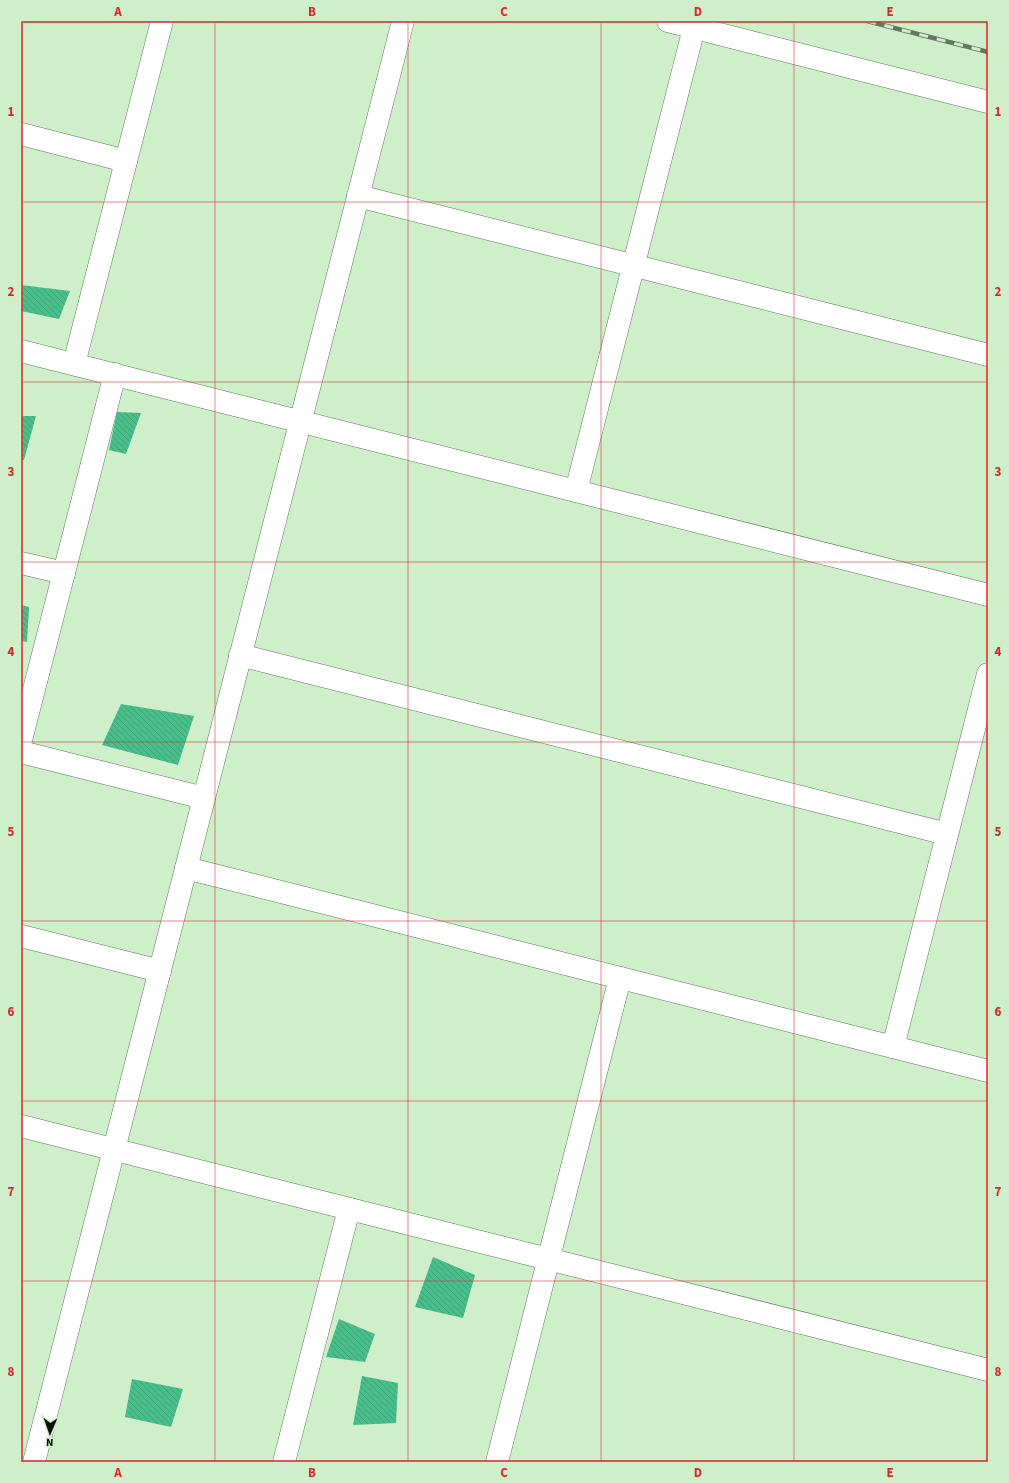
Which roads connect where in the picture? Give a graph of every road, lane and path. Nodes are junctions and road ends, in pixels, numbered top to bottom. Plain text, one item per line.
1 (162, 21) edge
2 (402, 21) edge
3 (668, 21) edge
4 (694, 28) junction
5 (988, 102) edge
6 (21, 134) edge
7 (126, 161) junction
8 (358, 196) junction
9 (633, 266) junction
10 (21, 351) edge
11 (988, 355) edge
12 (74, 364) junction
13 (114, 374) junction
14 (300, 422) junction
15 (576, 491) junction
16 (21, 562) edge
17 (64, 573) junction
18 (988, 595) edge
19 (240, 655) junction
20 (988, 674) edge
21 (21, 740) edge
22 (21, 752) edge
23 (204, 798) junction
24 (948, 834) junction
25 (186, 868) junction
26 (21, 936) edge
27 (160, 971) junction
28 (620, 978) junction
29 (893, 1047) junction
30 (988, 1071) edge
31 (21, 1126) edge
32 (114, 1149) junction
33 (348, 1209) junction
34 (548, 1259) junction
35 (988, 1370) edge
36 (34, 1462) edge
37 (284, 1462) edge
38 (496, 1462) edge

1 - 7 street
2 - 8 street
3 - 4 street
4 - 5 street
4 - 9 street
6 - 7 street
7 - 12 street
8 - 9 street
8 - 14 street
9 - 11 street
9 - 15 street
10 - 12 street
12 - 13 street
13 - 14 street
13 - 17 street
14 - 15 street
14 - 19 street
15 - 18 street
16 - 17 street
17 - 21 street
19 - 23 street
19 - 24 street
20 - 24 street
22 - 23 street
23 - 25 street
24 - 29 street
25 - 27 street
25 - 28 street
26 - 27 street
27 - 32 street
28 - 29 street
28 - 34 street
29 - 30 street
31 - 32 street
32 - 33 street
32 - 36 street
33 - 34 street
33 - 37 street
34 - 35 street
34 - 38 street

